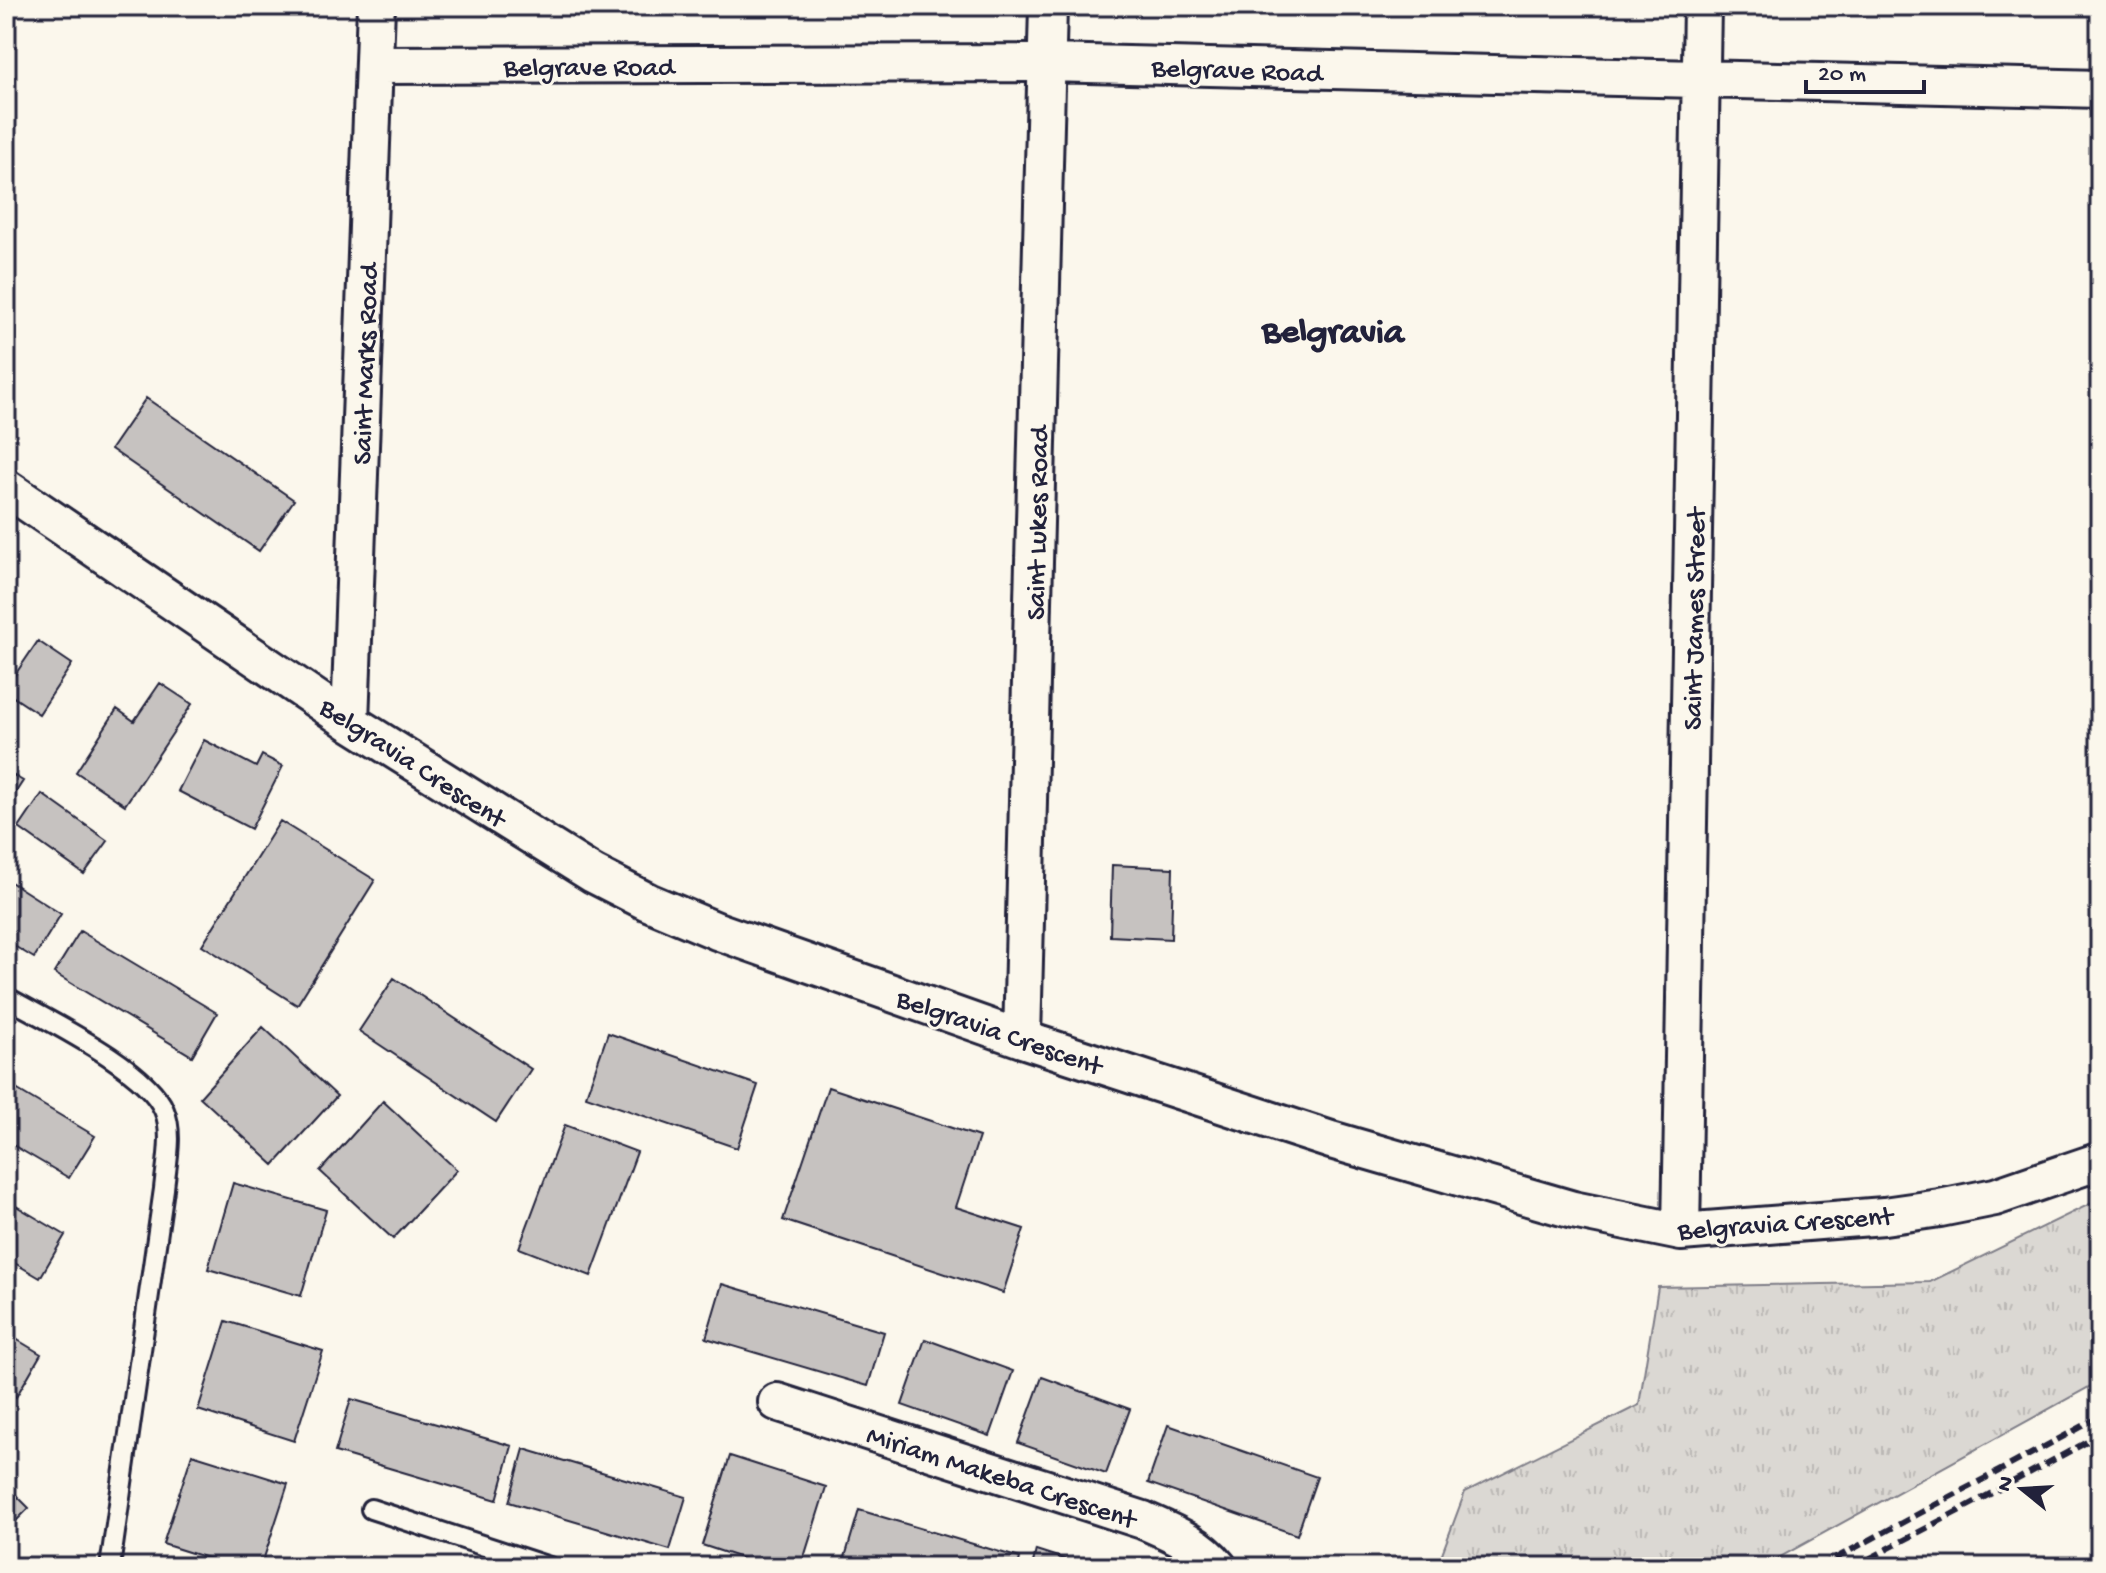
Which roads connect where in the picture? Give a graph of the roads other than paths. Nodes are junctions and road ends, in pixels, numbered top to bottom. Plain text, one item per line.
1 (376, 6) edge
2 (1048, 6) edge
3 (1702, 6) edge
4 (1047, 63) junction
5 (375, 65) junction
6 (1701, 81) junction
7 (2100, 89) edge
8 (6, 488) edge
9 (350, 722) junction
10 (6, 997) edge
11 (1022, 1039) junction
12 (2100, 1161) edge
13 (1681, 1232) junction
14 (777, 1402) dead end
15 (371, 1509) dead end
16 (541, 1566) edge
17 (110, 1567) edge
18 (1218, 1567) edge

1 - 5 street, Saint Marks Road
2 - 4 street, Saint Lukes Road
3 - 6 street, Saint James Street
4 - 5 street, Belgrave Road
4 - 6 street, Belgrave Road
4 - 11 street, Saint Lukes Road
5 - 9 street, Saint Marks Road
6 - 7 street, Belgrave Road
6 - 13 street, Saint James Street
8 - 9 street, Belgravia Crescent
9 - 11 street, Belgravia Crescent
10 - 17 lane
11 - 13 street, Belgravia Crescent
12 - 13 street, Belgravia Crescent
14 - 18 street, Miriam Makeba Crescent
15 - 16 lane

